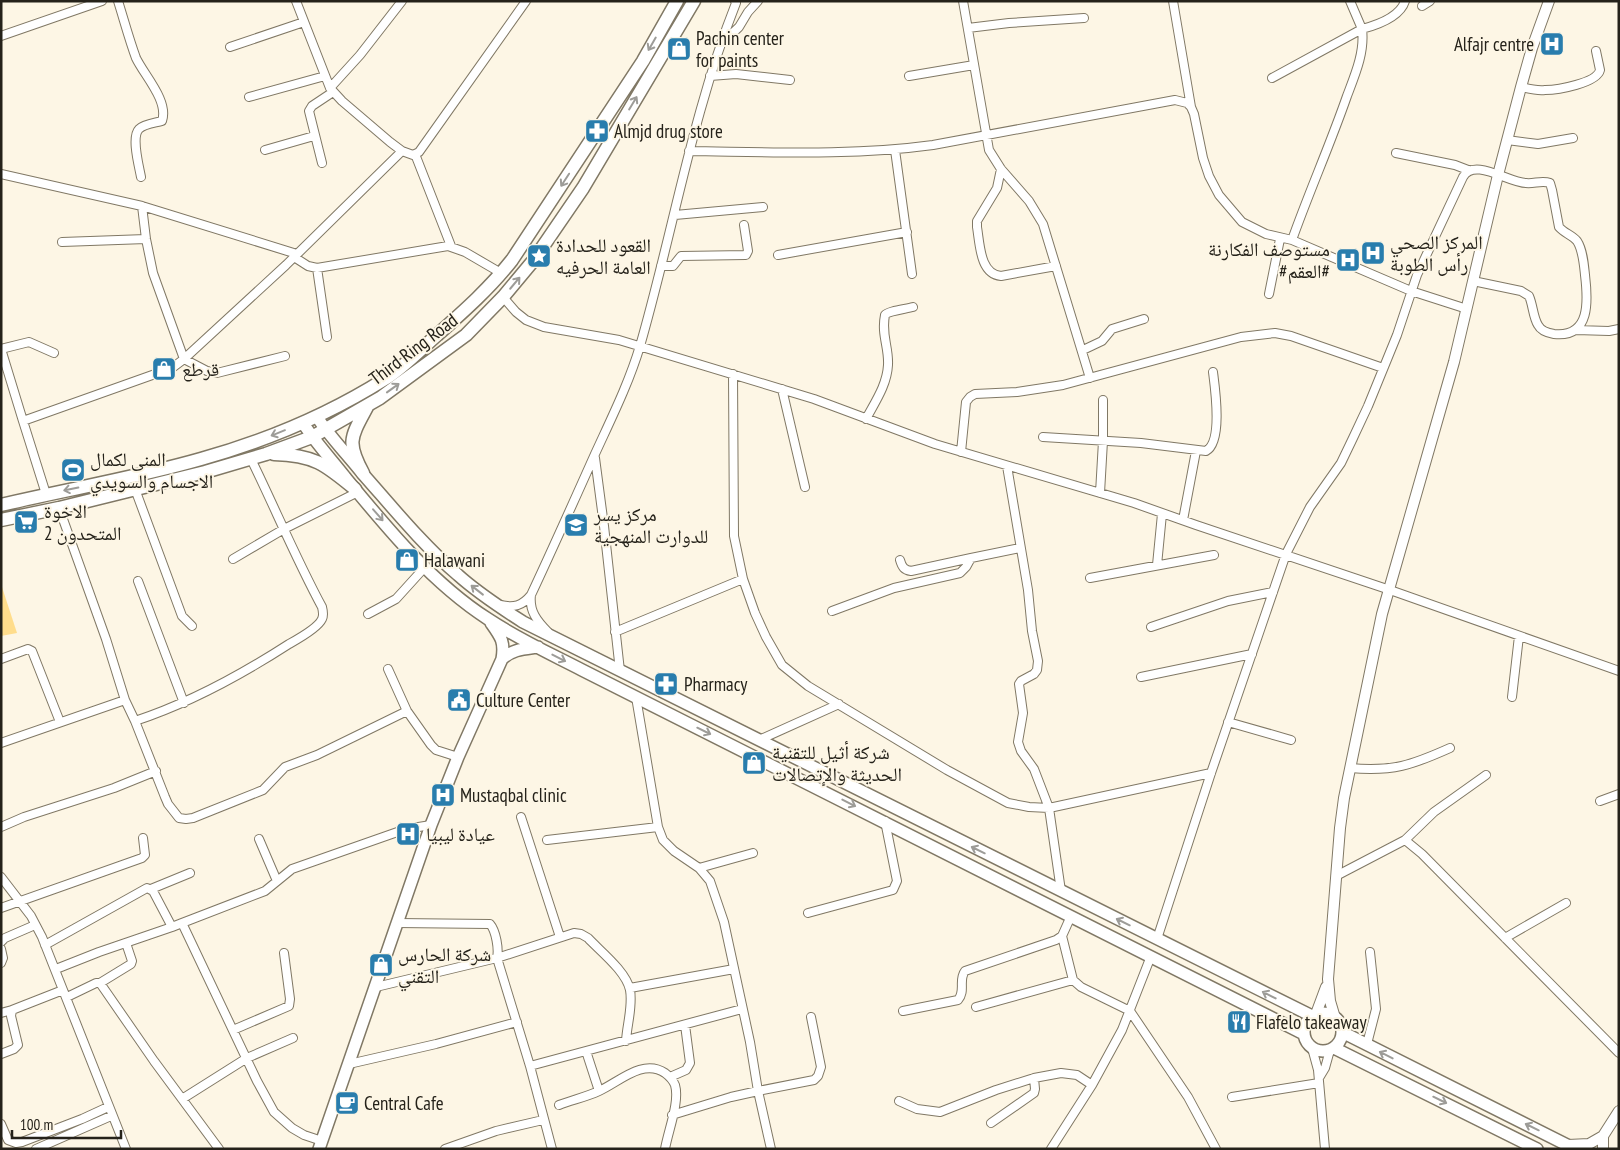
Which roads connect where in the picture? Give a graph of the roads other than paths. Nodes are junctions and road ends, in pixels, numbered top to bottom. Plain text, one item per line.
1 (102, 1) edge
2 (118, 1) edge
3 (296, 1) edge
4 (402, 1) edge
5 (526, 1) edge
6 (677, 1) edge
7 (694, 1) edge
8 (735, 1) edge
9 (758, 1) edge
10 (963, 1) edge
11 (1173, 1) edge
12 (1350, 1) edge
13 (1405, 1) edge
14 (1430, 1) edge
15 (1548, 1) edge
16 (1422, 6) dead end
17 (1084, 18) dead end
18 (304, 22) junction
19 (968, 28) junction
20 (1362, 29) junction
21 (1, 36) edge
22 (719, 46) junction
23 (230, 47) dead end
24 (1596, 51) dead end
25 (974, 65) junction
26 (325, 76) junction
27 (710, 76) junction
28 (909, 76) dead end
29 (1272, 78) dead end
30 (790, 80) dead end
31 (1521, 87) junction
32 (331, 90) junction
33 (250, 97) dead end
34 (1191, 107) junction
35 (986, 134) junction
36 (314, 136) junction
37 (1573, 138) dead end
38 (1507, 140) junction
39 (265, 150) dead end
40 (402, 150) junction
41 (895, 150) junction
42 (689, 151) junction
43 (1396, 153) dead end
44 (416, 154) junction
45 (322, 163) dead end
46 (1001, 169) junction
47 (1468, 170) junction
48 (1, 174) edge
49 (1498, 175) junction
50 (141, 177) dead end
51 (142, 206) junction
52 (763, 207) dead end
53 (675, 215) junction
54 (744, 225) dead end
55 (906, 232) junction
56 (146, 239) junction
57 (1280, 239) junction
58 (1292, 240) junction
59 (62, 242) dead end
60 (451, 246) junction
61 (778, 255) dead end
62 (295, 256) junction
63 (661, 266) junction
64 (1056, 266) junction
65 (317, 268) junction
66 (501, 273) junction
67 (912, 274) dead end
68 (1474, 281) junction
69 (1412, 291) junction
70 (1269, 294) dead end
71 (503, 297) junction
72 (913, 307) dead end
73 (1467, 309) junction
74 (1144, 318) dead end
75 (1619, 329) edge
76 (1576, 330) junction
77 (327, 336) dead end
78 (640, 346) junction
79 (1, 349) edge
80 (1083, 350) junction
81 (54, 353) dead end
82 (285, 356) dead end
83 (184, 359) junction
84 (1384, 368) junction
85 (1213, 372) dead end
86 (733, 374) junction
87 (1090, 378) junction
88 (782, 388) junction
89 (1103, 400) dead end
90 (367, 406) junction
91 (317, 416) junction
92 (866, 419) junction
93 (24, 421) junction
94 (304, 423) junction
95 (325, 430) junction
96 (312, 437) junction
97 (1042, 438) dead end
98 (1103, 441) junction
99 (1196, 451) junction
100 (961, 452) junction
101 (266, 454) junction
102 (594, 456) junction
103 (251, 459) junction
104 (1007, 466) junction
105 (363, 473) junction
106 (805, 487) dead end
107 (135, 488) junction
108 (356, 490) junction
109 (1100, 492) junction
110 (46, 494) junction
111 (1, 505) edge
112 (59, 508) junction
113 (1162, 514) junction
114 (1, 520) edge
115 (1183, 520) junction
116 (284, 528) junction
117 (1020, 548) junction
118 (1214, 554) dead end
119 (1286, 554) junction
120 (971, 558) junction
121 (233, 559) dead end
122 (900, 560) dead end
123 (1157, 565) junction
124 (425, 568) junction
125 (1090, 578) dead end
126 (743, 579) junction
127 (138, 581) dead end
128 (1390, 590) junction
129 (1273, 592) junction
130 (531, 595) junction
131 (495, 604) junction
132 (832, 612) dead end
133 (368, 614) dead end
134 (489, 620) junction
135 (192, 626) dead end
136 (1151, 627) dead end
137 (616, 632) junction
138 (1519, 636) junction
139 (555, 639) junction
140 (538, 647) junction
141 (1252, 654) junction
142 (1, 659) edge
143 (502, 659) junction
144 (388, 669) dead end
145 (620, 671) junction
146 (1619, 671) edge
147 (1141, 677) dead end
148 (636, 697) junction
149 (1512, 697) dead end
150 (125, 700) junction
151 (184, 703) junction
152 (839, 704) junction
153 (407, 711) junction
154 (135, 721) junction
155 (60, 722) junction
156 (1228, 722) junction
157 (759, 740) junction
158 (1291, 740) dead end
159 (1, 743) edge
160 (1450, 748) dead end
161 (458, 757) junction
162 (1350, 768) junction
163 (156, 771) junction
164 (1211, 773) junction
165 (1486, 775) dead end
166 (831, 776) junction
167 (825, 791) junction
168 (1619, 794) edge
169 (1600, 801) dead end
170 (1049, 808) junction
171 (521, 816) dead end
172 (885, 822) junction
173 (431, 825) junction
174 (1, 827) edge
175 (658, 827) junction
176 (143, 838) dead end
177 (259, 839) dead end
178 (547, 840) dead end
179 (1405, 840) junction
180 (753, 853) dead end
181 (699, 868) junction
182 (190, 873) dead end
183 (1336, 876) junction
184 (1, 877) edge
185 (277, 881) junction
186 (151, 889) junction
187 (1061, 891) junction
188 (20, 901) junction
189 (1566, 903) dead end
190 (1, 908) edge
191 (808, 912) dead end
192 (1071, 916) junction
193 (182, 923) junction
194 (397, 923) junction
195 (36, 925) junction
196 (172, 926) junction
197 (1062, 936) junction
198 (560, 937) junction
199 (1505, 938) junction
200 (1157, 939) junction
201 (1, 942) edge
202 (126, 943) junction
203 (46, 945) junction
204 (1, 949) edge
205 (1370, 952) dead end
206 (284, 953) dead end
207 (1151, 956) junction
208 (497, 958) junction
209 (1, 962) edge
210 (56, 969) junction
211 (734, 969) junction
212 (1328, 979) junction
213 (1073, 980) junction
214 (100, 983) junction
215 (376, 986) junction
216 (630, 988) junction
217 (65, 993) junction
218 (976, 1007) dead end
219 (742, 1009) junction
220 (12, 1010) junction
221 (1130, 1011) junction
222 (903, 1012) dead end
223 (1, 1013) edge
224 (1314, 1015) junction
225 (811, 1017) dead end
226 (1335, 1018) junction
227 (517, 1022) junction
228 (685, 1024) junction
229 (233, 1030) junction
230 (1342, 1032) junction
231 (1304, 1034) junction
232 (293, 1038) dead end
233 (626, 1041) junction
234 (1367, 1044) junction
235 (1312, 1048) junction
236 (1332, 1049) junction
237 (586, 1051) junction
238 (1619, 1053) edge
239 (1, 1054) edge
240 (247, 1058) junction
241 (349, 1064) junction
242 (530, 1066) junction
243 (670, 1077) junction
244 (1034, 1078) junction
245 (1319, 1081) junction
246 (1092, 1085) junction
247 (599, 1091) junction
248 (758, 1091) junction
249 (1232, 1097) dead end
250 (182, 1099) junction
251 (899, 1101) dead end
252 (559, 1105) dead end
253 (108, 1107) junction
254 (1619, 1111) edge
255 (672, 1115) junction
256 (111, 1116) junction
257 (543, 1120) junction
258 (991, 1123) dead end
259 (1, 1124) edge
260 (1603, 1136) junction
261 (320, 1145) edge
262 (1572, 1147) edge
263 (36, 1149) edge
264 (126, 1149) edge
265 (219, 1149) edge
266 (445, 1149) edge
267 (552, 1149) edge
268 (665, 1149) edge
269 (771, 1149) edge
270 (1051, 1149) edge
271 (1216, 1149) edge
272 (1325, 1149) edge
273 (1537, 1149) edge
274 (1603, 1149) edge

1 - 21 street
2 - 50 street
3 - 18 street
4 - 32 street
5 - 44 street
6 -> 66 main road, Third Ring Road
71 -> 7 main road, Third Ring Road
8 - 22 street
9 - 22 street
10 - 19 street
11 - 34 street
12 - 20 street
13 - 20 street
14 - 16 street
15 - 31 street
17 - 19 street
18 - 23 street
18 - 26 street
19 - 25 street
20 - 29 street
20 - 58 street
22 - 27 street
24 - 31 street
25 - 28 street
25 - 35 street
26 - 32 street
26 - 33 street
27 - 30 street
27 - 42 street
31 - 38 street
32 - 36 street
32 - 40 street
34 - 35 street
34 - 57 street
35 - 41 street
35 - 46 street
36 - 39 street
36 - 45 street
37 - 38 street
38 - 49 street
40 - 44 street
40 - 62 street
41 - 42 street
41 - 55 street
42 - 53 street
43 - 47 street
44 - 60 street
46 - 64 street
46 - 64 street
47 - 49 street
47 - 69 street
48 - 51 street
49 - 68 street
49 - 76 street
51 - 56 street
51 - 62 street
52 - 53 street
53 - 63 street
54 - 63 street
55 - 61 street
55 - 67 street
56 - 59 street
56 - 83 street
57 - 58 street
57 - 70 street
58 - 69 street
60 - 65 street
60 - 66 street
62 - 65 street
62 - 83 street
63 - 78 street
64 - 80 street
65 - 77 street
66 - 91 main road, Third Ring Road
68 - 73 street
68 - 76 street
69 - 73 street
69 - 84 street
71 - 78 street
90 -> 71 main road, Third Ring Road
72 - 92 street
73 - 128 street
74 - 80 street
75 - 76 street
78 - 86 street
78 - 102 street
79 - 81 street
79 - 93 street
80 - 87 street
82 - 83 street
83 - 93 street
84 - 87 street
84 - 119 street
85 - 99 street
86 - 88 street
86 - 126 street
87 - 100 street
88 - 92 street
88 - 106 street
89 - 98 street
90 - 95 main road, Third Ring Road
90 - 105 main road
91 - 94 main road, Third Ring Road
91 - 95 main road
92 - 100 street
93 - 110 street
94 - 96 main road
94 -> 110 main road, Third Ring Road
95 - 96 main road, Third Ring Road
95 - 105 main road
96 - 101 main road, Third Ring Road
96 - 108 main road
97 - 98 street
98 - 99 street
98 - 109 street
99 - 115 street
100 - 104 street
101 - 103 main road, Third Ring Road
101 - 108 main road
102 - 130 street
102 - 137 street
103 - 107 main road, Third Ring Road
103 - 116 street
104 - 109 street
104 - 117 street
131 -> 105 main road
107 - 112 main road, Third Ring Road
107 - 135 street
108 - 116 street
108 -> 124 main road
109 - 113 street
110 - 111 main road, Third Ring Road
112 - 114 main road, Third Ring Road
112 - 150 street
113 - 115 street
113 - 123 street
115 - 119 street
116 - 121 street
116 - 151 street
117 - 120 street
117 - 170 street
118 - 123 street
119 - 128 street
119 - 129 street
120 - 122 street
120 - 132 street
123 - 125 street
124 - 133 street
124 - 134 main road
126 - 137 street
126 - 152 street
127 - 151 street
128 - 138 street
128 - 162 street
129 - 136 street
129 - 141 street
130 - 131 street
130 - 139 street
131 - 139 main road
134 - 140 main road
134 - 143 main road
137 - 145 street
138 - 146 street
138 - 149 street
139 - 145 main road
140 - 143 main road
140 -> 148 main road
141 - 147 street
141 - 156 street
142 - 155 street
143 - 161 main road
144 - 153 street
145 - 157 main road
148 -> 167 main road
148 - 175 street
150 - 154 street
150 - 155 street
151 - 154 street
152 - 157 street
152 - 170 street
153 - 161 street
153 - 163 street
154 - 163 street
155 - 159 street
156 - 158 street
156 - 164 street
157 - 166 main road
160 - 162 street
161 - 173 main road
162 - 183 street
163 - 174 street
164 - 170 street
164 - 200 street
165 - 179 street
166 - 167 main road
187 -> 166 main road
167 -> 172 main road
168 - 169 street
170 - 187 street
171 - 198 street
172 - 191 street
172 - 192 main road
173 - 185 street
173 - 194 main road
175 - 178 street
175 - 181 street
176 - 188 street
177 - 185 street
179 - 183 street
179 - 199 street
180 - 181 street
181 - 211 street
182 - 186 street
183 - 212 street
184 - 188 street
185 - 193 street
186 - 196 street
186 - 203 street
200 -> 187 main road
188 - 190 street
188 - 195 street
189 - 199 street
192 - 197 street
192 - 207 main road
193 - 196 street
193 - 229 street
194 - 208 street
194 - 215 main road
195 - 201 street
195 - 203 street
196 - 202 street
197 - 213 street
197 - 222 street
198 - 208 street
198 - 216 street
199 - 238 street
224 -> 200 main road
202 - 210 street
202 - 214 street
203 - 210 street
204 - 209 street
205 - 234 street
206 - 229 street
207 - 221 street
207 - 231 main road
208 - 215 street
208 - 227 street
210 - 217 street
211 - 216 street
211 - 219 street
212 - 224 street
212 - 226 street
213 - 218 street
213 - 221 street
214 - 217 street
214 - 250 street
215 - 241 main road
216 - 233 street
217 - 220 street
217 - 253 street
219 - 228 street
219 - 248 street
220 - 223 street
220 - 239 street
221 - 246 street
221 - 271 street
224 - 226 main road
224 - 231 main road
225 - 248 street
226 - 230 main road
227 - 241 street
227 - 242 street
228 - 233 street
228 - 243 street
229 - 240 street
230 - 234 main road
230 - 236 main road
231 - 235 main road
232 - 240 street
233 - 237 street
262 -> 234 main road
235 - 236 main road
235 - 245 street
236 - 245 street
236 -> 273 main road
237 - 242 street
237 - 247 street
240 - 250 street
240 - 261 street
241 - 261 main road
242 - 257 street
243 - 247 street
243 - 255 street
244 - 246 street
244 - 251 street
244 - 258 street
245 - 249 street
245 - 272 street
246 - 270 street
247 - 252 street
248 - 255 street
248 - 269 street
250 - 265 street
253 - 256 street
253 - 259 street
254 - 260 street
255 - 268 street
256 - 263 street
256 - 264 street
257 - 266 street
257 - 267 street
260 - 262 street
260 - 274 street

